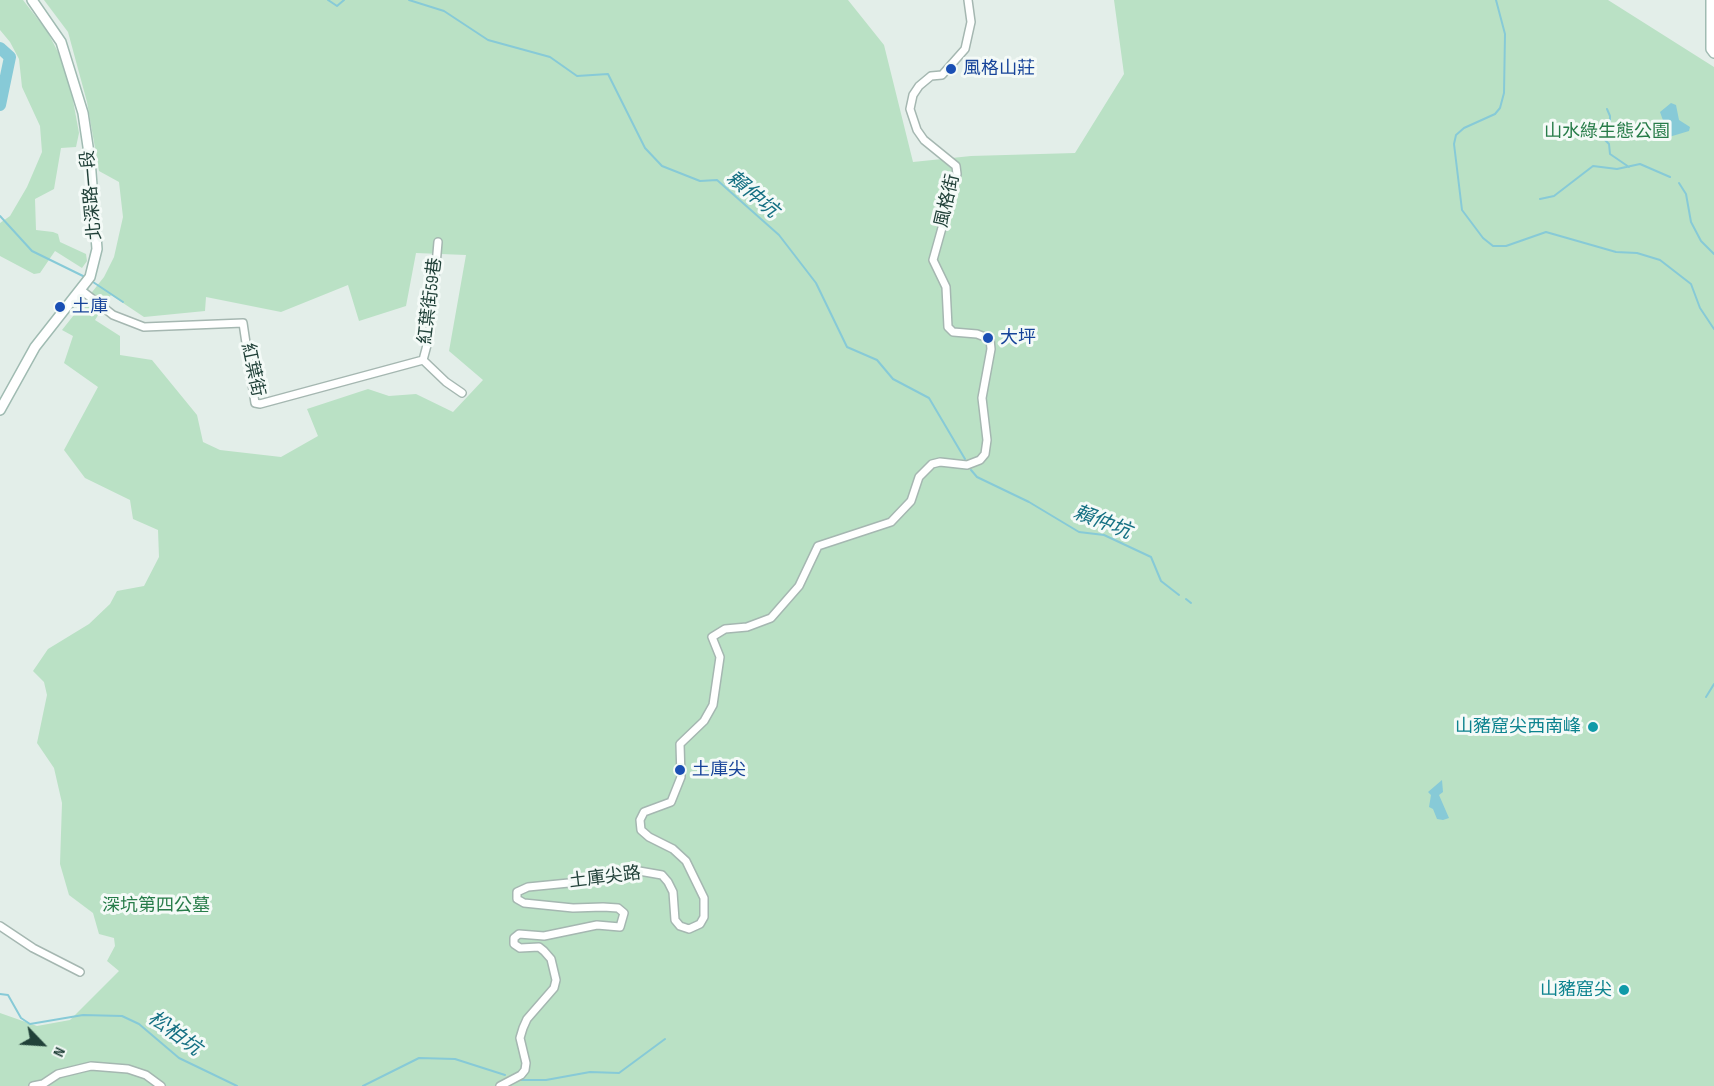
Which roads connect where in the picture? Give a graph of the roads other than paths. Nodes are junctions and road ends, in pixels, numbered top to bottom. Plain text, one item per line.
1 (32, 0) edge
2 (968, 0) edge
3 (1711, 0) edge
4 (1714, 53) edge
5 (438, 242) dead end
6 (81, 290) junction
7 (990, 339) joint
8 (423, 360) junction
9 (462, 393) dead end
10 (0, 410) edge
11 (0, 926) edge
12 (80, 972) dead end
13 (33, 1086) edge
14 (161, 1086) edge
15 (500, 1086) edge

1 - 6 main road, 北深路一段
2 - 7 street, 風格街
3 - 4 main road
5 - 8 street, 紅葉街59巷
6 - 8 street, 紅葉街
6 - 10 main road, 北深路一段
7 - 15 street, 土庫尖路
8 - 9 street
11 - 12 street
13 - 14 street

